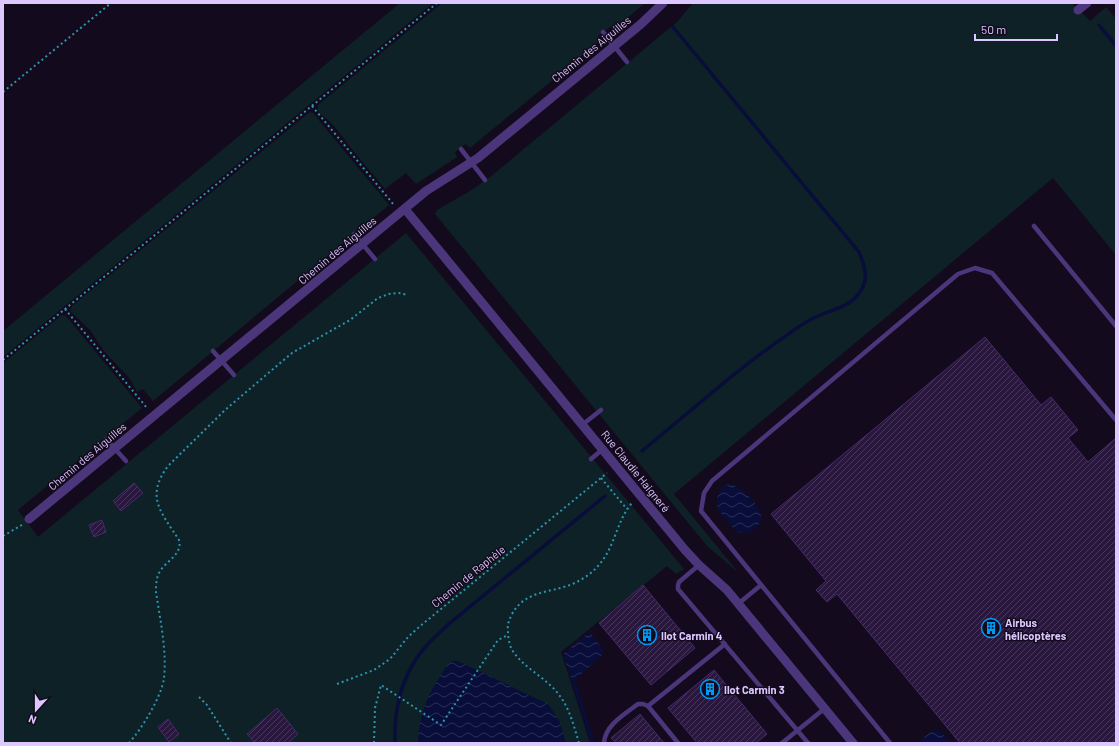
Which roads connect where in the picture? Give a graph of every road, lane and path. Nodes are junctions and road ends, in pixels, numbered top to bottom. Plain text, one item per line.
1 (111, 3) edge
2 (437, 3) edge
3 (663, 3) edge
4 (1087, 3) edge
5 (1078, 10) dead end
6 (603, 32) dead end
7 (614, 46) junction
8 (627, 62) dead end
9 (3, 92) edge
10 (312, 106) junction
11 (461, 149) dead end
12 (472, 163) junction
13 (485, 180) dead end
14 (394, 205) dead end
15 (405, 209) junction
16 (1034, 226) dead end
17 (354, 234) dead end
18 (363, 244) junction
19 (375, 259) dead end
20 (407, 295) dead end
21 (65, 309) junction
22 (1116, 326) edge
23 (213, 351) dead end
24 (3, 360) edge
25 (222, 361) junction
26 (234, 375) dead end
27 (147, 408) dead end
28 (601, 410) dead end
29 (1116, 420) edge
30 (582, 425) junction
31 (106, 439) dead end
32 (115, 449) junction
33 (603, 449) junction
34 (591, 459) dead end
35 (126, 461) dead end
36 (607, 473) dead end
37 (600, 478) junction
38 (632, 503) dead end
39 (627, 509) junction
40 (29, 519) joint
41 (3, 536) edge
42 (699, 565) junction
43 (761, 585) junction
44 (738, 604) junction
45 (508, 635) junction
46 (725, 644) junction
47 (337, 684) dead end
48 (200, 697) dead end
49 (648, 706) junction
50 (824, 709) junction
51 (798, 730) junction
52 (129, 743) edge
53 (231, 743) edge
54 (374, 743) edge
55 (579, 743) edge
56 (604, 743) edge
57 (678, 743) edge
58 (782, 743) edge
59 (808, 743) edge
60 (852, 743) edge
61 (890, 743) edge

1 - 9 path
2 - 10 path
3 - 7 street, Chemin des Aiguilles
4 - 5 street
6 - 7 lane
7 - 8 lane
7 - 12 street, Chemin des Aiguilles
10 - 14 path
10 - 21 path
11 - 12 lane
12 - 13 lane
12 - 15 street, Chemin des Aiguilles
15 - 18 street, Chemin des Aiguilles
15 - 30 street, Rue Claudie Haigneré
16 - 22 lane
17 - 18 lane
18 - 19 lane
18 - 25 street, Chemin des Aiguilles
20 - 52 path
21 - 24 path
21 - 27 path
23 - 25 lane
25 - 26 lane
25 - 32 street, Chemin des Aiguilles
28 - 30 lane
29 - 43 lane
30 - 33 street, Rue Claudie Haigneré
31 - 32 lane
32 - 35 lane
32 - 40 street, Chemin des Aiguilles
33 - 34 lane
33 - 42 street, Rue Claudie Haigneré
36 - 37 path, Chemin de Raphèle
37 - 39 path
37 - 47 path, Chemin de Raphèle
38 - 39 path
39 - 45 path
40 - 41 path
42 - 44 street, Rue Claudie Haigneré
42 - 46 lane
43 - 44 lane
43 - 61 lane
44 - 50 street, Rue Claudie Haigneré
45 - 54 path
45 - 55 path
46 - 49 lane
46 - 51 lane
48 - 53 path
49 - 56 lane
49 - 57 lane
50 - 51 lane
50 - 60 street, Rue Claudie Haigneré
51 - 58 lane
51 - 59 lane

